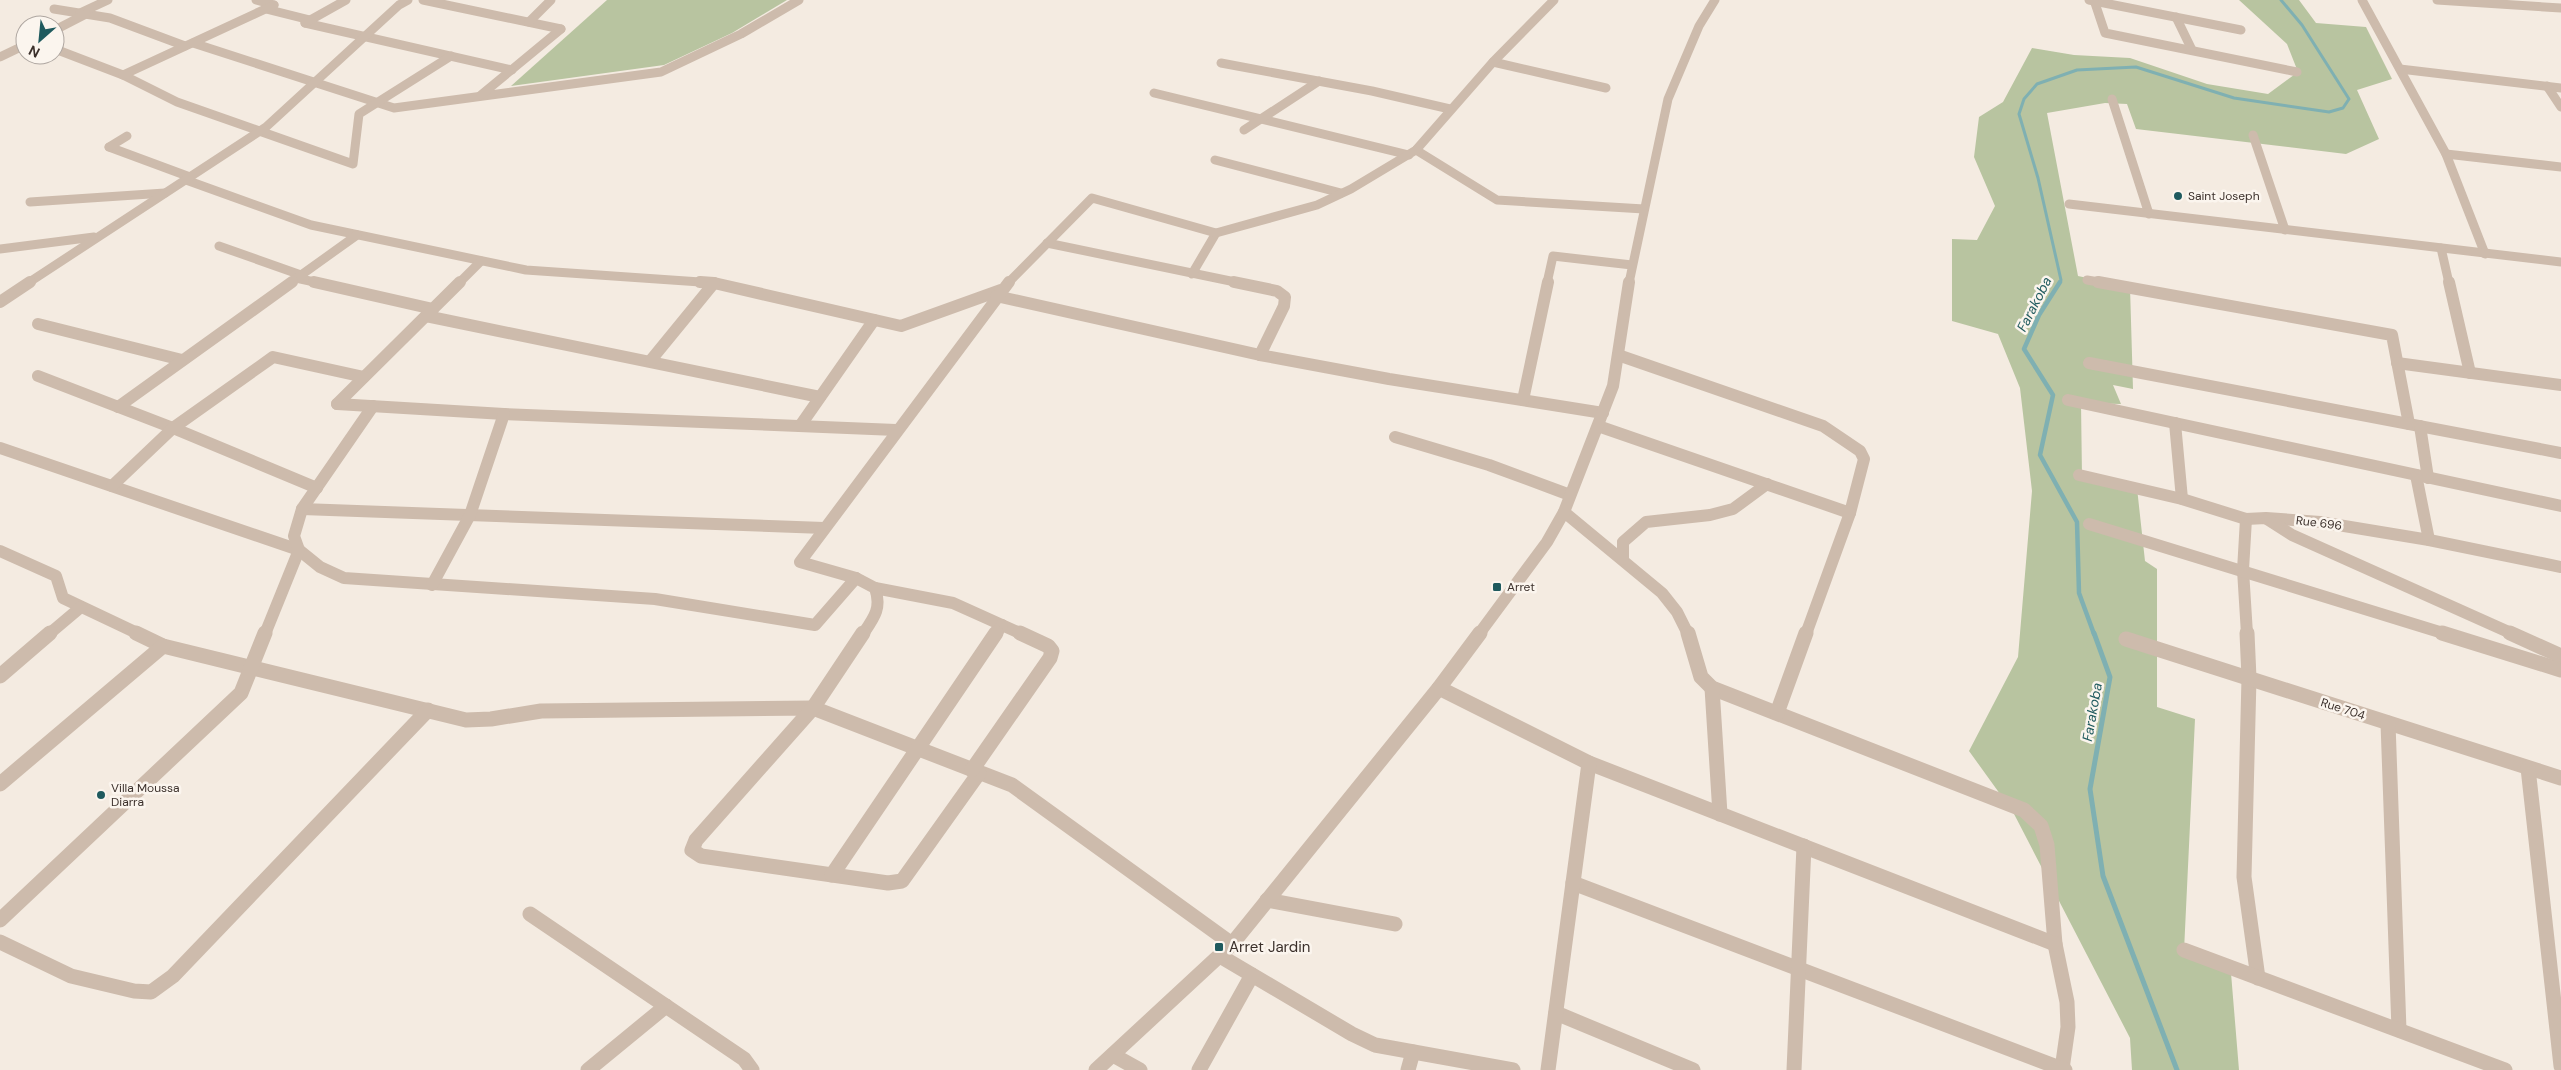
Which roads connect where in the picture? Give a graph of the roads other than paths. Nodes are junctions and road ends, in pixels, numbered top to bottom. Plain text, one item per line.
1 (108, 0) edge
2 (256, 0) edge
3 (346, 0) edge
4 (408, 0) edge
5 (423, 0) edge
6 (551, 0) edge
7 (799, 0) edge
8 (1553, 0) edge
9 (1715, 0) edge
10 (2362, 0) edge
11 (2437, 0) edge
12 (2092, 1) edge
13 (2560, 6) edge
14 (54, 8) dead end
15 (266, 9) junction
16 (83, 14) junction
17 (2176, 17) junction
18 (310, 20) junction
19 (529, 22) junction
20 (65, 24) edge
21 (2241, 30) dead end
22 (365, 36) junction
23 (189, 45) junction
24 (15, 50) edge
25 (2192, 50) junction
26 (65, 53) edge
27 (451, 56) junction
28 (0, 57) edge
29 (1493, 62) junction
30 (1222, 63) dead end
31 (2400, 69) junction
32 (512, 70) junction
33 (2297, 72) dead end
34 (123, 75) junction
35 (1320, 81) junction
36 (315, 82) junction
37 (2547, 86) junction
38 (1606, 88) dead end
39 (2561, 88) edge
40 (1154, 93) dead end
41 (481, 95) junction
42 (2112, 99) dead end
43 (377, 103) junction
44 (2561, 107) edge
45 (1450, 109) junction
46 (1261, 119) junction
47 (1244, 130) dead end
48 (260, 131) junction
49 (2253, 135) dead end
50 (127, 136) dead end
51 (1413, 152) junction
52 (2446, 154) junction
53 (1215, 160) dead end
54 (2561, 167) edge
55 (188, 178) junction
56 (166, 193) junction
57 (1341, 193) junction
58 (30, 202) dead end
59 (2068, 204) dead end
60 (1644, 209) junction
61 (2149, 214) junction
62 (2285, 230) junction
63 (1216, 233) junction
64 (357, 235) junction
65 (99, 237) junction
66 (1047, 243) junction
67 (219, 246) dead end
68 (2441, 248) junction
69 (0, 249) edge
70 (2485, 254) junction
71 (481, 261) junction
72 (2560, 264) edge
73 (1632, 265) junction
74 (1192, 274) junction
75 (299, 277) junction
76 (2087, 280) dead end
77 (714, 283) junction
78 (999, 293) junction
79 (0, 302) edge
80 (429, 312) junction
81 (874, 320) junction
82 (38, 324) dead end
83 (1260, 355) junction
84 (1618, 355) junction
85 (182, 360) junction
86 (651, 360) junction
87 (2089, 363) dead end
88 (2397, 363) junction
89 (2470, 373) junction
90 (38, 376) dead end
91 (364, 377) junction
92 (2561, 386) edge
93 (820, 397) junction
94 (1523, 400) junction
95 (2068, 400) dead end
96 (374, 406) junction
97 (118, 407) junction
98 (1603, 413) junction
99 (504, 414) junction
100 (2175, 423) junction
101 (2414, 425) junction
102 (800, 426) junction
103 (1598, 426) junction
104 (173, 428) junction
105 (896, 430) junction
106 (1394, 437) dead end
107 (0, 448) edge
108 (2561, 453) edge
109 (2078, 475) dead end
110 (2422, 476) junction
111 (1767, 484) junction
112 (112, 486) junction
113 (317, 488) junction
114 (1570, 495) junction
115 (2182, 499) junction
116 (2561, 506) edge
117 (302, 509) junction
118 (1564, 512) junction
119 (1850, 513) junction
120 (470, 515) junction
121 (2266, 518) junction
122 (2246, 519) junction
123 (2089, 524) dead end
124 (824, 528) junction
125 (2429, 540) junction
126 (299, 550) junction
127 (0, 551) edge
128 (1623, 559) junction
129 (2561, 567) edge
130 (2243, 570) junction
131 (856, 578) junction
132 (432, 585) junction
133 (875, 588) junction
134 (82, 607) junction
135 (1002, 625) junction
136 (2126, 639) dead end
137 (163, 646) junction
138 (2561, 656) edge
139 (251, 668) junction
140 (2561, 670) edge
141 (0, 676) edge
142 (2249, 678) junction
143 (1439, 688) junction
144 (1712, 688) junction
145 (813, 708) junction
146 (428, 710) junction
147 (1777, 713) junction
148 (2388, 723) junction
149 (918, 749) junction
150 (1589, 763) junction
151 (2528, 768) junction
152 (975, 771) junction
153 (2561, 778) edge
154 (0, 784) edge
155 (1720, 814) junction
156 (1804, 846) junction
157 (832, 875) junction
158 (1573, 883) junction
159 (1267, 900) junction
160 (530, 914) dead end
161 (0, 920) edge
162 (1395, 924) dead end
163 (0, 942) edge
164 (1232, 944) junction
165 (2056, 944) junction
166 (2184, 950) dead end
167 (1220, 956) junction
168 (1798, 969) junction
169 (1252, 975) junction
170 (2258, 978) junction
171 (666, 1006) junction
172 (1556, 1013) junction
173 (2399, 1030) junction
174 (1413, 1052) junction
175 (1113, 1055) junction
176 (2561, 1066) edge
177 (588, 1070) edge
178 (752, 1070) edge
179 (1096, 1070) edge
180 (1140, 1070) edge
181 (1199, 1070) edge
182 (1408, 1070) edge
183 (1513, 1070) edge
184 (1548, 1070) edge
185 (1693, 1070) edge
186 (1794, 1070) edge
187 (2064, 1070) edge
188 (2505, 1070) edge

1 - 16 street
2 - 15 street
3 - 18 street
4 - 22 street
5 - 19 street
6 - 19 street
7 - 41 street
8 - 29 street
9 - 60 street
10 - 31 street
11 - 13 street
12 - 17 street
12 - 25 street
14 - 16 street
15 - 18 street
15 - 23 street
16 - 20 street
16 - 23 street
17 - 21 street
17 - 25 street
18 - 22 street
19 - 32 street
22 - 27 street
22 - 36 street
23 - 34 street
23 - 36 street
24 - 28 street
25 - 33 street
26 - 34 street
27 - 32 street
27 - 43 street
29 - 38 street
29 - 45 street
30 - 35 street
31 - 37 street
31 - 52 street
32 - 41 street
34 - 48 street
35 - 45 street
35 - 46 street
36 - 43 street
36 - 48 street
37 - 39 street
37 - 44 street
40 - 46 street
41 - 43 street
42 - 61 street
43 - 48 street
45 - 51 street
46 - 47 street
46 - 51 street
48 - 55 street
49 - 62 street
50 - 55 street
51 - 57 street
51 - 60 street
52 - 54 street
52 - 70 street
53 - 57 street
55 - 56 street
55 - 64 street
56 - 58 street
56 - 65 street
57 - 63 street
59 - 61 street
60 - 73 street
61 - 62 street
62 - 68 street
63 - 66 street
63 - 74 street
64 - 71 street
64 - 75 street
65 - 69 street
65 - 79 street
66 - 74 street
66 - 78 street
67 - 75 street
68 - 70 street
68 - 89 street
70 - 72 street
71 - 77 street
71 - 80 street
73 - 84 street
73 - 94 street
74 - 83 street
75 - 80 street
75 - 85 street
76 - 88 street
77 - 81 street
77 - 86 street
78 - 81 street
78 - 83 street
78 - 105 street
80 - 86 street
80 - 91 street
81 - 93 street
82 - 85 street
83 - 94 street
84 - 98 street
84 - 119 street
85 - 97 street
86 - 93 street
87 - 101 street
88 - 89 street
88 - 101 street
89 - 92 street
90 - 97 street
91 - 96 street
91 - 104 street
93 - 102 street
94 - 98 street
95 - 100 street
96 - 99 street
96 - 113 street
97 - 104 street
98 - 103 street
99 - 102 street
99 - 120 street
100 - 110 street
100 - 115 street
101 - 108 street
101 - 110 street
102 - 105 street
103 - 111 street
103 - 114 street
104 - 112 street
104 - 113 street
105 - 124 street
106 - 114 street
107 - 112 street
109 - 115 street, Rue 696
110 - 116 street
110 - 125 street
111 - 119 street
111 - 128 street
112 - 126 street
113 - 117 street
114 - 118 street
115 - 122 street, Rue 696
117 - 120 street
117 - 126 street
118 - 128 street
118 - 143 street
119 - 147 street
120 - 124 street
120 - 132 street
121 - 122 street, Rue 696
121 - 125 street, Rue 696
121 - 138 street
122 - 130 street
123 - 130 street
124 - 131 street
125 - 129 street, Rue 696
126 - 132 street
126 - 139 street
127 - 134 street
128 - 144 street
130 - 140 street
130 - 142 street
131 - 132 street
131 - 133 street
133 - 135 street
133 - 145 street
134 - 137 street
134 - 141 street
135 - 149 street
135 - 152 street
136 - 142 street, Rue 704
137 - 139 street
137 - 154 street
139 - 146 street
139 - 161 street
142 - 148 street, Rue 704
142 - 170 street
143 - 150 street
143 - 159 street
144 - 147 street
144 - 155 street
145 - 146 street
145 - 149 street
145 - 157 street
146 - 163 street
147 - 165 street
148 - 151 street, Rue 704
148 - 173 street
149 - 152 street
149 - 157 street
150 - 155 street
150 - 158 street
151 - 153 street, Rue 704
151 - 176 street
152 - 157 street
152 - 164 street
155 - 156 street
156 - 165 street
156 - 168 street
158 - 168 street
158 - 172 street
159 - 162 street
159 - 164 street
160 - 171 street
164 - 167 street
165 - 187 street
166 - 170 street
167 - 169 street
167 - 175 street
168 - 186 street
168 - 187 street
169 - 174 street
169 - 181 street
170 - 173 street
171 - 177 street
171 - 178 street
172 - 184 street
172 - 185 street
173 - 188 street
174 - 182 street
174 - 183 street
175 - 179 street
175 - 180 street

